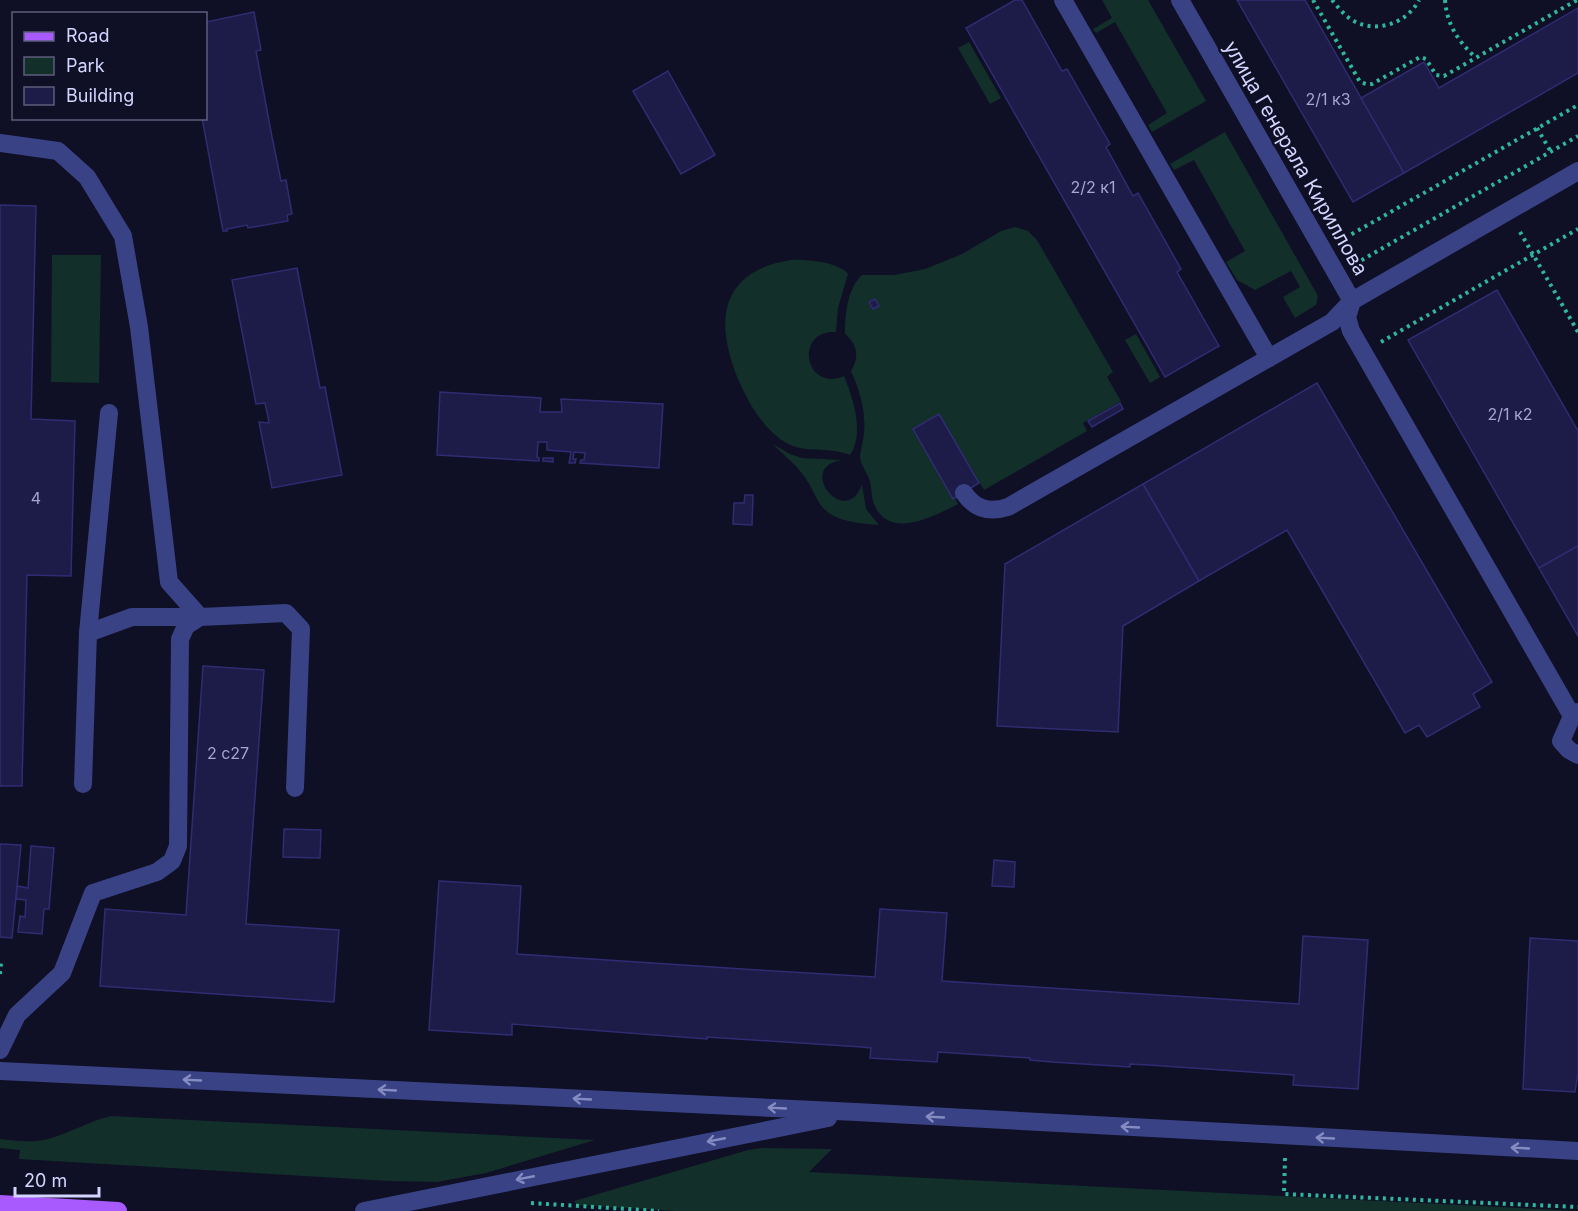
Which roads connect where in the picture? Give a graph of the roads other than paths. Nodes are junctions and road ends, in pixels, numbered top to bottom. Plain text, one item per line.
1 (1063, 0) edge
2 (1180, 0) edge
3 (0, 143) edge
4 (1578, 171) edge
5 (1352, 301) junction
6 (1269, 358) junction
7 (109, 413) dead end
8 (964, 493) dead end
9 (200, 617) junction
10 (88, 633) junction
11 (1575, 714) edge
12 (1578, 755) edge
13 (82, 784) dead end
14 (295, 788) dead end
15 (0, 1050) edge
16 (0, 1071) edge
17 (856, 1112) junction
18 (1578, 1150) edge
19 (0, 1204) edge
20 (118, 1211) edge
21 (364, 1211) edge

1 - 6 street
2 - 5 street, улица Генерала Кириллова
3 - 9 street
4 - 5 street, улица Генерала Кириллова
5 - 6 street
5 - 11 street
6 - 8 street
7 - 10 street
9 - 10 street
9 - 14 street
9 - 15 street
10 - 13 street
11 - 12 street
17 -> 16 street
18 -> 17 street
17 -> 21 street
19 - 20 main road

